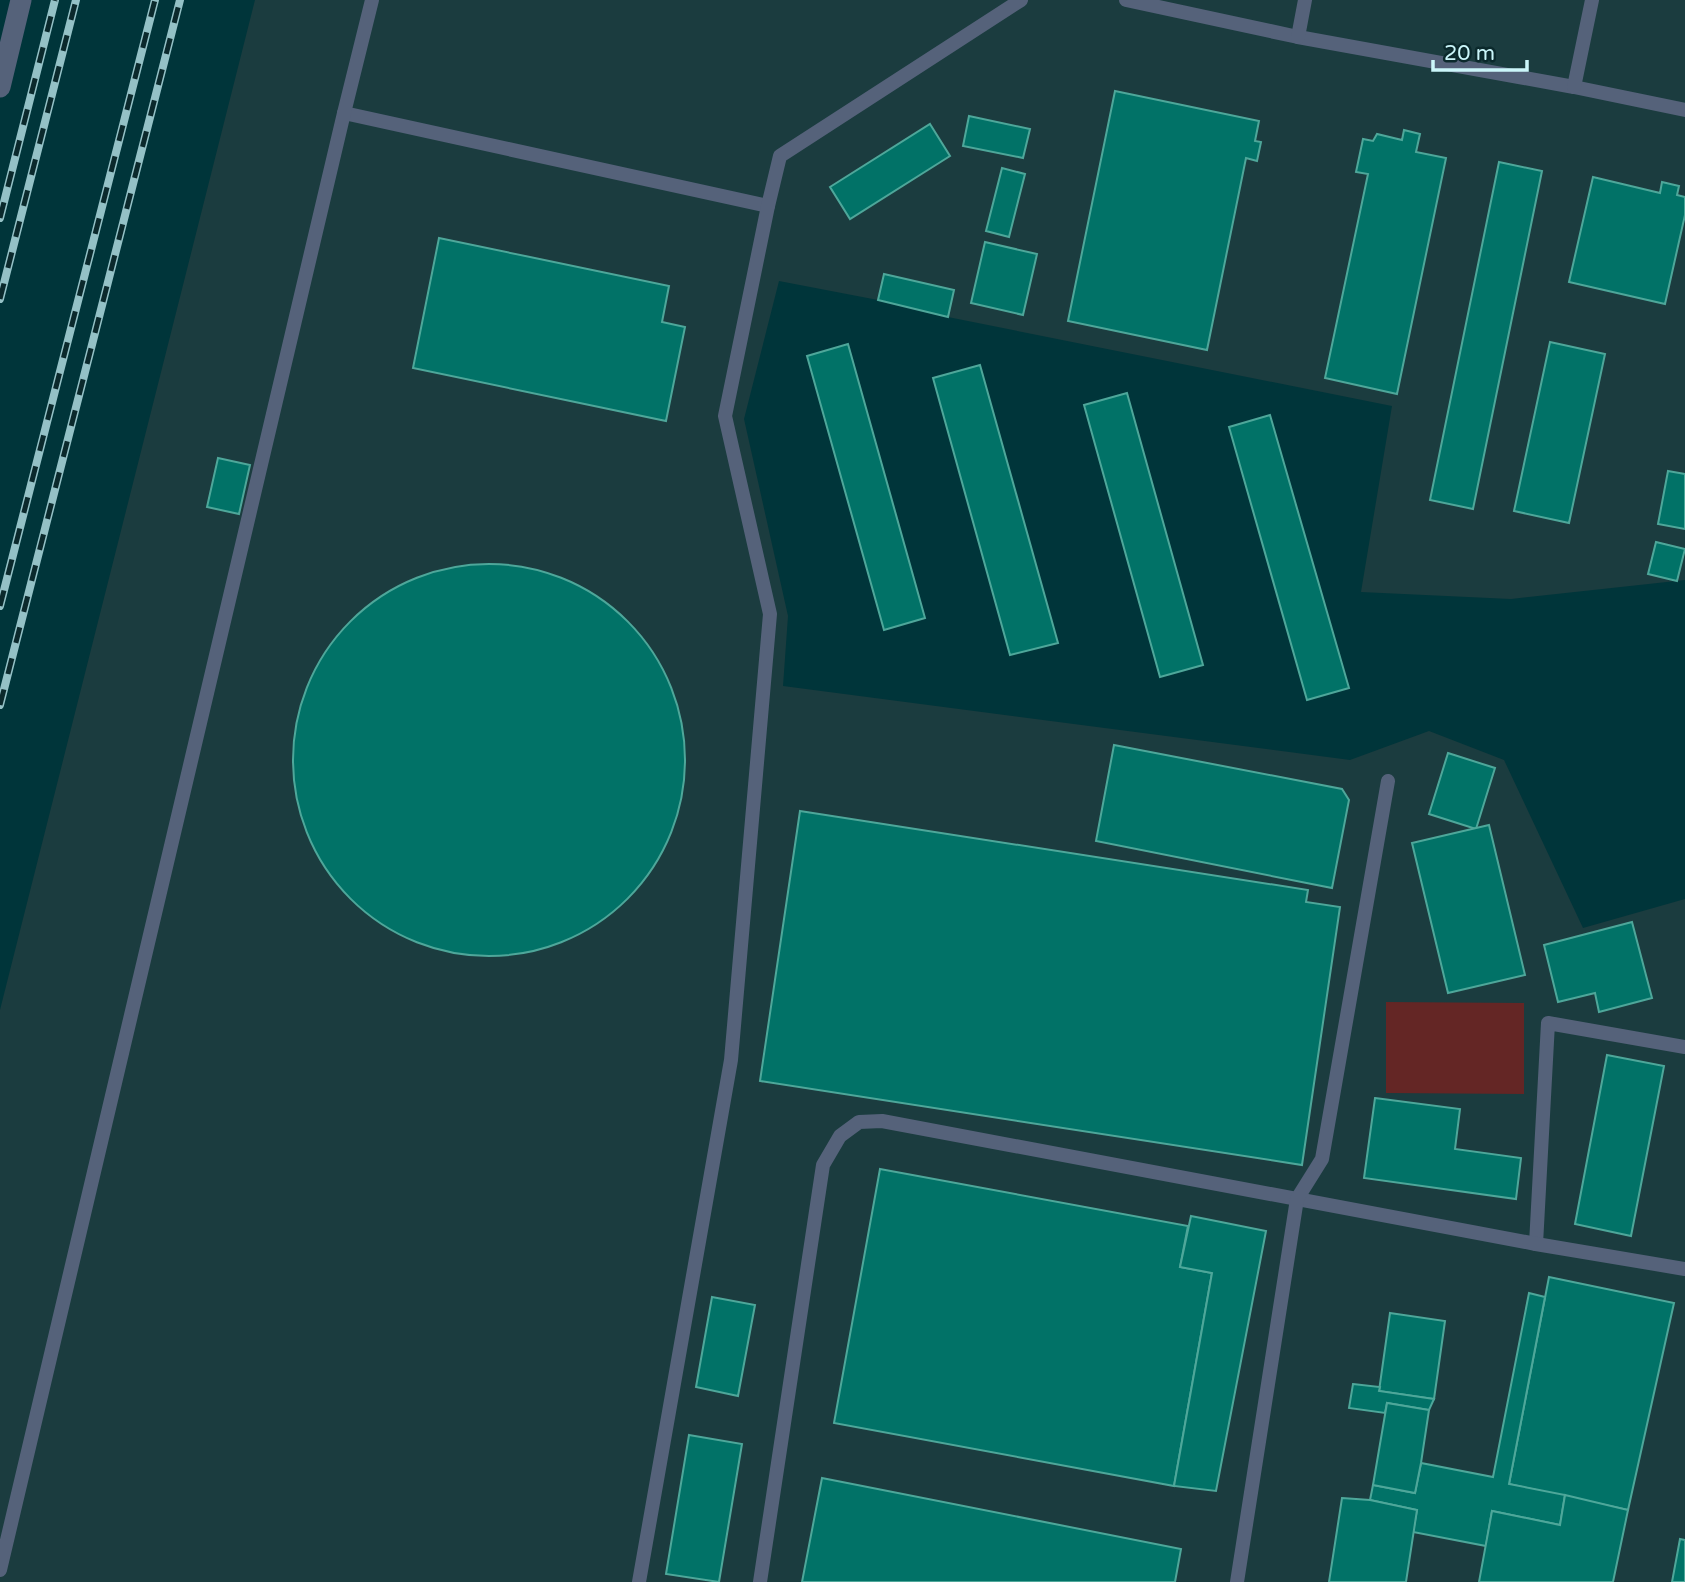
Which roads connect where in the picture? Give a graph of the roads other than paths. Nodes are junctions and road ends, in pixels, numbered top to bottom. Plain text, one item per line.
1 (21, 0) edge
2 (372, 0) edge
3 (1021, 0) edge
4 (1126, 0) edge
5 (1305, 0) edge
6 (1592, 0) edge
7 (1298, 37) junction
8 (0, 87) edge
9 (1574, 87) junction
10 (1685, 110) edge
11 (344, 113) junction
12 (768, 206) junction
13 (1388, 781) dead end
14 (1685, 1047) edge
15 (1297, 1199) junction
16 (1536, 1244) junction
17 (1685, 1269) edge
18 (0, 1570) edge
19 (639, 1582) edge
20 (760, 1582) edge
21 (1237, 1582) edge

1 - 8 street
2 - 11 lane
3 - 12 lane
4 - 7 lane
5 - 7 lane
6 - 9 lane
7 - 9 lane
9 - 10 lane
11 - 12 lane
11 - 18 lane
12 - 19 lane
13 - 15 lane
14 - 16 lane
15 - 16 lane
15 - 20 lane
15 - 21 lane
16 - 17 lane

